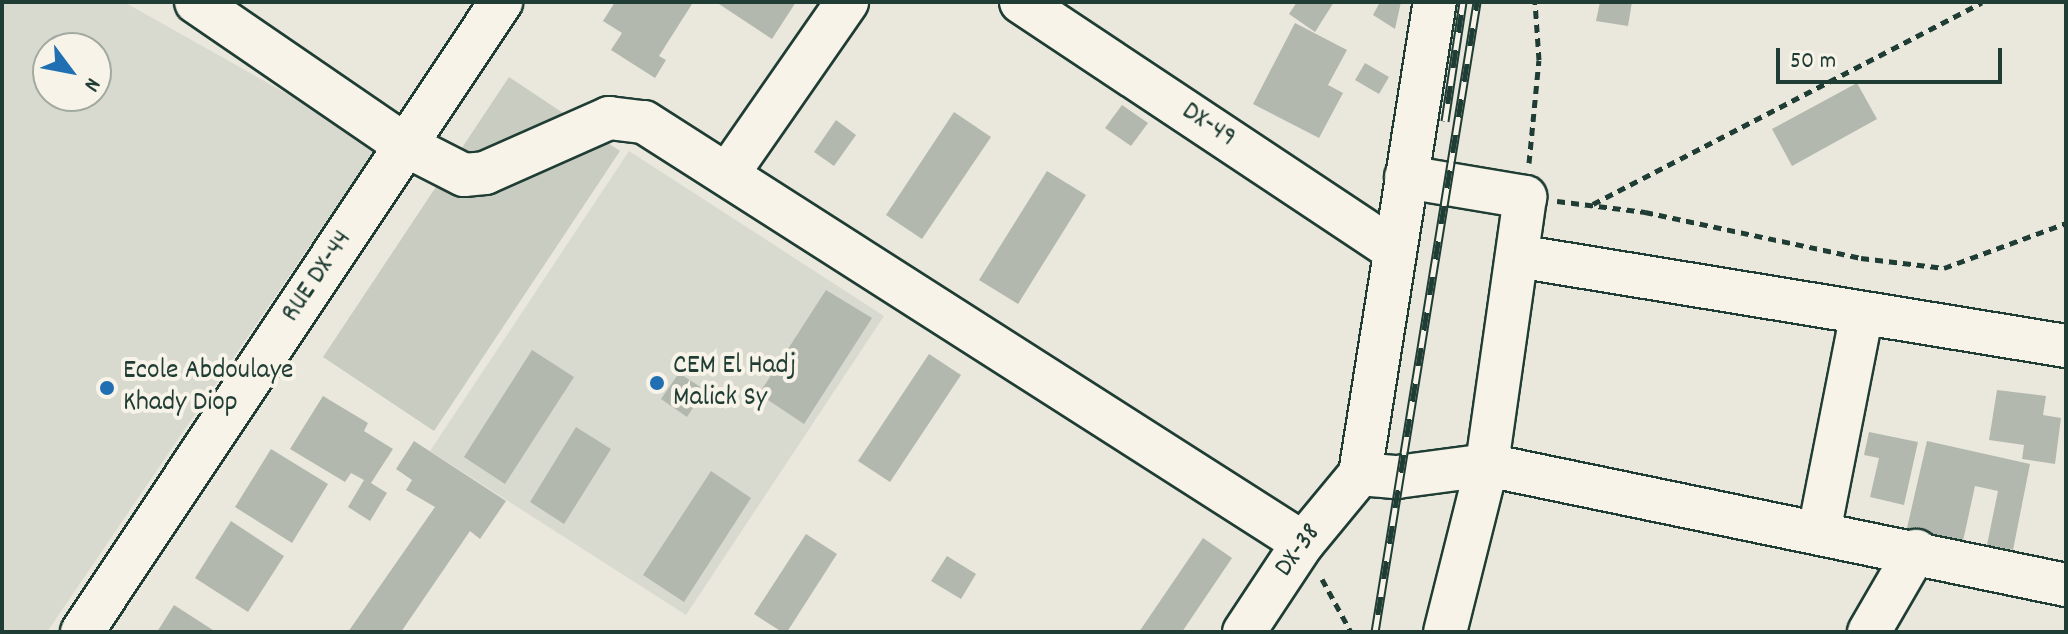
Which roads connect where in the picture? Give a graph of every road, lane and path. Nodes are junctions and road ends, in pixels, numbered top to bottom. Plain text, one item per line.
1 (196, 2) edge
2 (501, 2) edge
3 (847, 2) edge
4 (1435, 2) edge
5 (1535, 2) edge
6 (1982, 2) edge
7 (1048, 9) edge
8 (405, 145) junction
9 (729, 172) junction
10 (1406, 177) junction
11 (1525, 197) junction
12 (1593, 204) junction
13 (2066, 223) edge
14 (1394, 250) junction
15 (1517, 256) junction
16 (1862, 313) junction
17 (2066, 346) edge
18 (1487, 465) junction
19 (1360, 474) junction
20 (1819, 532) junction
21 (1303, 543) junction
22 (1916, 551) junction
23 (2066, 585) edge
24 (82, 632) edge
25 (1244, 632) edge
26 (1351, 632) edge
27 (1445, 632) edge
28 (1869, 632) edge

1 - 8 street
2 - 8 street, RUE DX-44
3 - 9 street
4 - 10 street
5 - 11 path
6 - 12 path
7 - 14 street, DX-49
8 - 9 street
8 - 24 street, RUE DX-44
9 - 21 street
10 - 11 street
10 - 14 street
11 - 12 path
11 - 15 street
12 - 13 path
14 - 19 street
15 - 16 street
15 - 18 street
16 - 17 street
16 - 20 street
18 - 19 street
18 - 20 street
18 - 27 street
19 - 21 street, DX-38
20 - 22 street
21 - 25 street, DX-38
21 - 26 path
22 - 23 street
22 - 28 street

